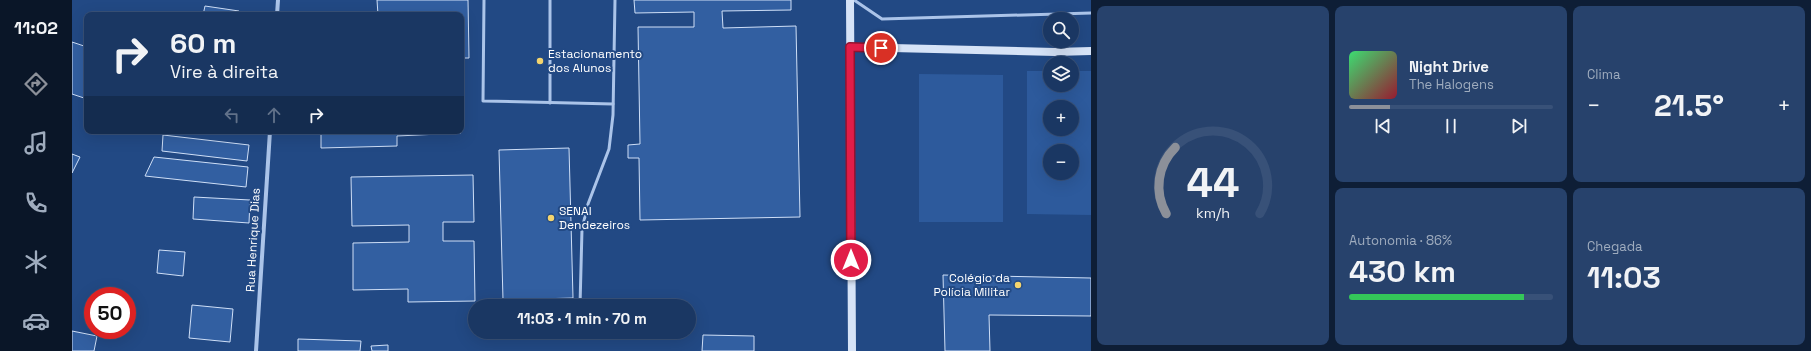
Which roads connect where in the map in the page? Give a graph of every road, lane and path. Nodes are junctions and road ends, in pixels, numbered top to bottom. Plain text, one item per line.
1 (278, 0) edge
2 (484, 0) edge
3 (550, 0) edge
4 (615, 0) edge
5 (850, 0) edge
6 (854, 0) edge
7 (277, 12) edge
8 (1091, 13) edge
9 (850, 47) junction
10 (1091, 51) edge
11 (550, 103) junction
12 (613, 104) junction
13 (270, 134) edge
14 (580, 299) edge
15 (256, 351) edge
16 (852, 351) edge

1 - 7 street
2 - 11 lane
3 - 11 lane
4 - 12 lane
5 - 9 main road
6 - 8 lane
9 - 10 main road
9 - 16 main road
11 - 12 lane
12 - 14 lane
13 - 15 street, Rua Henrique Dias

